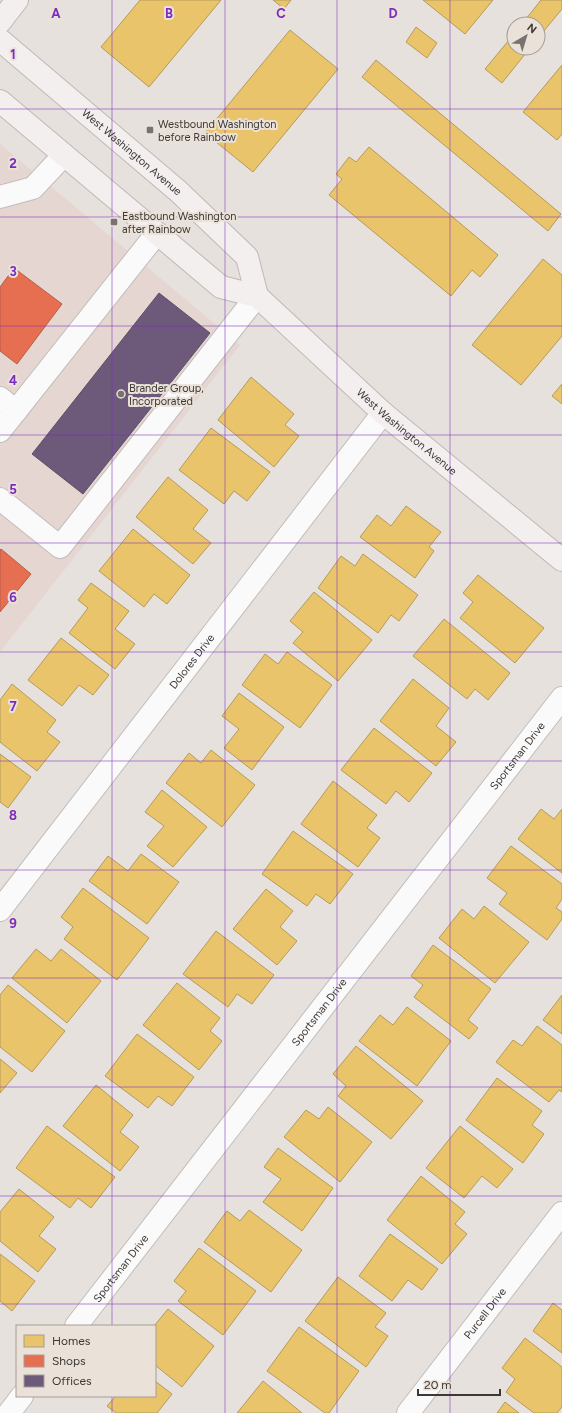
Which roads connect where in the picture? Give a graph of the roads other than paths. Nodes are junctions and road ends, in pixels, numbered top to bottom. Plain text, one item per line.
1 (17, 0) edge
2 (0, 22) edge
3 (0, 40) edge
4 (0, 101) edge
5 (64, 155) junction
6 (0, 197) edge
7 (157, 233) junction
8 (257, 296) junction
9 (8, 405) edge
10 (383, 413) junction
11 (0, 431) edge
12 (0, 499) edge
13 (562, 560) edge
14 (562, 698) edge
15 (0, 910) edge
16 (562, 1214) edge
17 (77, 1325) edge
18 (21, 1397) edge
19 (9, 1413) edge
20 (408, 1413) edge

1 - 2 main road
3 - 8 main road, West Washington Avenue
4 - 5 main road, West Washington Avenue
5 - 6 street
5 - 7 main road, West Washington Avenue
7 - 8 main road, West Washington Avenue
7 - 9 street
8 - 10 main road, West Washington Avenue
8 - 12 street
9 - 11 street
10 - 13 main road, West Washington Avenue
10 - 15 street, Dolores Drive
14 - 17 street, Sportsman Drive
16 - 20 street, Purcell Drive
18 - 19 street

